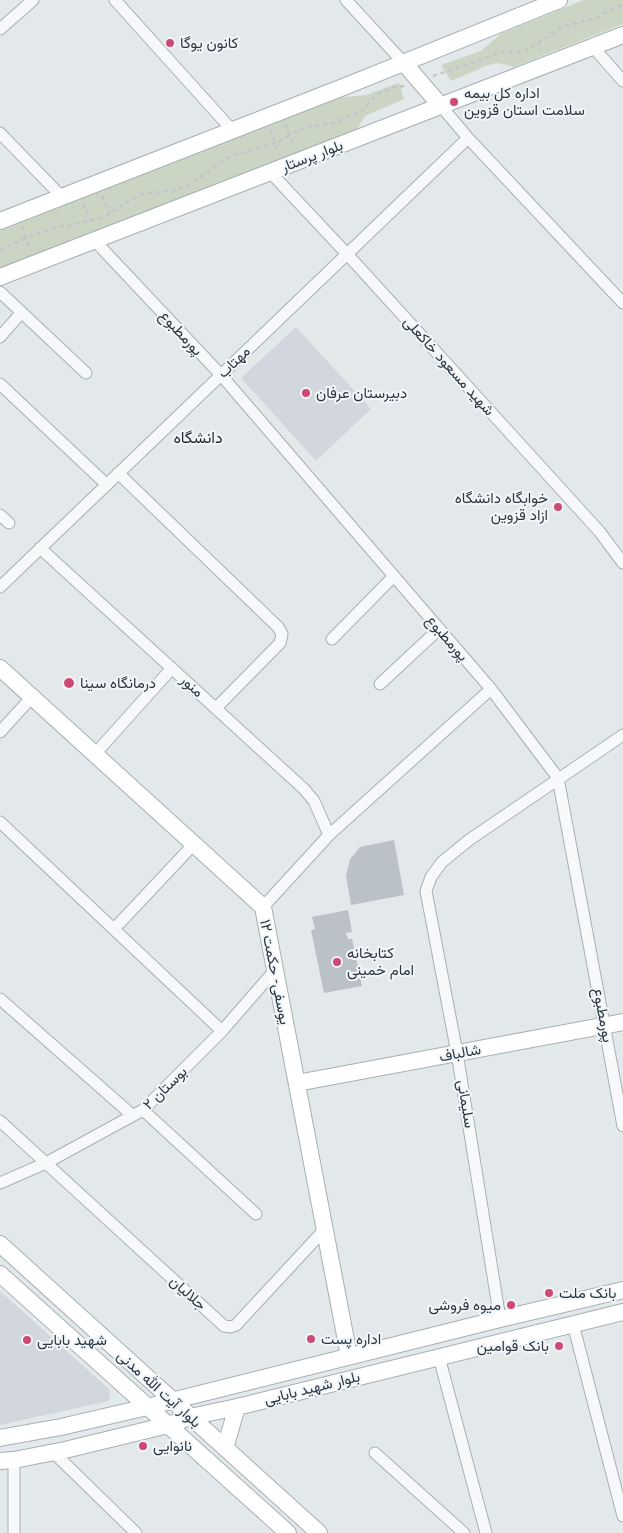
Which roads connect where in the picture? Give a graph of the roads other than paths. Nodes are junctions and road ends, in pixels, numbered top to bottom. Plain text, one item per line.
1 (33, 0) edge
2 (115, 0) edge
3 (346, 0) edge
4 (552, 1) edge
5 (0, 29) edge
6 (623, 35) edge
7 (593, 47) junction
8 (403, 62) junction
9 (623, 81) edge
10 (441, 106) junction
11 (232, 130) junction
12 (0, 132) edge
13 (468, 138) junction
14 (270, 172) junction
15 (62, 197) junction
16 (0, 221) edge
17 (94, 240) junction
18 (347, 254) junction
19 (0, 277) edge
20 (0, 292) edge
21 (623, 303) edge
22 (21, 313) junction
23 (0, 337) edge
24 (86, 373) dead end
25 (221, 375) junction
26 (0, 384) edge
27 (118, 473) junction
28 (107, 485) junction
29 (40, 548) junction
30 (623, 563) edge
31 (394, 576) junction
32 (0, 587) edge
33 (439, 629) junction
34 (332, 638) dead end
35 (0, 668) edge
36 (172, 668) junction
37 (380, 684) dead end
38 (491, 689) junction
39 (32, 697) junction
40 (216, 708) junction
41 (0, 732) edge
42 (623, 735) edge
43 (95, 754) junction
44 (558, 778) junction
45 (0, 822) edge
46 (329, 835) junction
47 (194, 844) junction
48 (262, 907) junction
49 (114, 929) junction
50 (275, 970) junction
51 (0, 999) edge
52 (623, 1022) edge
53 (605, 1026) junction
54 (222, 1031) junction
55 (458, 1053) junction
56 (297, 1083) junction
57 (144, 1110) junction
58 (132, 1116) junction
59 (0, 1121) edge
60 (623, 1126) edge
61 (46, 1163) junction
62 (0, 1183) edge
63 (256, 1214) dead end
64 (324, 1229) junction
65 (0, 1244) edge
66 (0, 1274) edge
67 (623, 1290) edge
68 (623, 1312) edge
69 (500, 1319) junction
70 (574, 1324) junction
71 (111, 1345) junction
72 (349, 1356) junction
73 (439, 1357) junction
74 (96, 1360) junction
75 (123, 1385) junction
76 (172, 1400) junction
77 (147, 1406) junction
78 (237, 1407) junction
79 (121, 1412) junction
80 (190, 1417) junction
81 (168, 1425) junction
82 (0, 1438) edge
83 (225, 1448) junction
84 (53, 1452) junction
85 (374, 1453) dead end
86 (7, 1460) edge
87 (248, 1469) junction
88 (235, 1485) junction
89 (623, 1516) edge
90 (14, 1533) edge
91 (136, 1533) edge
92 (288, 1533) edge
93 (319, 1533) edge
94 (464, 1533) edge
95 (486, 1533) edge

1 - 5 street
2 - 11 street
3 - 8 street
4 - 8 street
6 - 7 street, بلوار پرستار
7 - 9 street
7 - 10 street, بلوار پرستار
8 - 10 street
8 - 11 street
10 - 13 street
10 - 14 street, بلوار پرستار
11 - 15 street
12 - 15 street
13 - 18 street, مهتاب
13 - 21 street
14 - 17 street, بلوار پرستار
14 - 18 street, شهید مسعود خاکعلی
15 - 16 street
17 - 19 street, بلوار پرستار
17 - 25 street, پورمطبوع
18 - 25 street, مهتاب
18 - 30 street, شهید مسعود خاکعلی
20 - 22 street
22 - 23 street
22 - 24 street
25 - 27 street, مهتاب
25 - 31 street, پورمطبوع
26 - 28 street
27 - 28 street, مهتاب
27 - 40 street
28 - 29 street, مهتاب
29 - 32 street, مهتاب
29 - 36 street, منور
31 - 33 street, پورمطبوع
31 - 34 street
33 - 37 street
33 - 38 street, پورمطبوع
35 - 39 street, یوسفی- حکمت ۱۲
36 - 40 street, منور
36 - 43 street
38 - 44 street, پورمطبوع
38 - 46 street
39 - 41 street
39 - 43 street, یوسفی- حکمت ۱۲
40 - 46 street, منور
42 - 44 street
43 - 47 street, یوسفی- حکمت ۱۲
44 - 53 street, پورمطبوع
44 - 55 street, سلیمانی
45 - 49 street
46 - 48 street
47 - 48 street, یوسفی- حکمت ۱۲
47 - 49 street
48 - 50 street, یوسفی- حکمت ۱۲
49 - 54 street
50 - 54 street, بوستان ۲
50 - 56 street, یوسفی- حکمت ۱۲
51 - 58 street
52 - 53 street, شالباف
53 - 55 street, شالباف
53 - 60 street, پورمطبوع
54 - 57 street, بوستان ۲
55 - 56 street, شالباف
55 - 69 street, سلیمانی
56 - 64 street, یوسفی- حکمت ۱۲
57 - 58 street, بوستان ۲
57 - 63 street
58 - 61 street, بوستان ۲
59 - 61 street, جلالیان
61 - 62 street, بوستان ۲
61 - 64 street, جلالیان
64 - 72 street, یوسفی- حکمت ۱۲
65 - 71 street, بلوار آیت الله مدنی
66 - 74 street, بلوار آیت الله مدنی
67 - 69 street, بلوار شهید بابایی
68 - 70 street, بلوار شهید بابایی
69 - 72 street, بلوار شهید بابایی
70 - 73 street, بلوار شهید بابایی
70 - 89 street
71 - 74 street
71 - 76 street, بلوار آیت الله مدنی
72 - 76 street, بلوار شهید بابایی
73 - 78 street, بلوار شهید بابایی
73 - 95 street
74 - 75 street, بلوار آیت الله مدنی
75 - 77 street, بلوار آیت الله مدنی
75 - 79 street
76 - 77 street, بلوار شهید بابایی
76 - 80 street, بلوار آیت الله مدنی
77 - 79 street, بلوار شهید بابایی
77 - 81 street, بلوار آیت الله مدنی
78 - 80 street, بلوار شهید بابایی
78 - 83 street
79 - 82 street, بلوار شهید بابایی
80 - 81 street, بلوار شهید بابایی
80 - 83 street, بلوار آیت الله مدنی
81 - 84 street, بلوار شهید بابایی
81 - 88 street, بلوار آیت الله مدنی
83 - 87 street, بلوار آیت الله مدنی
84 - 86 street, بلوار شهید بابایی
84 - 91 street
85 - 94 street
86 - 90 street
87 - 88 street
87 - 93 street, بلوار آیت الله مدنی
88 - 92 street, بلوار آیت الله مدنی

